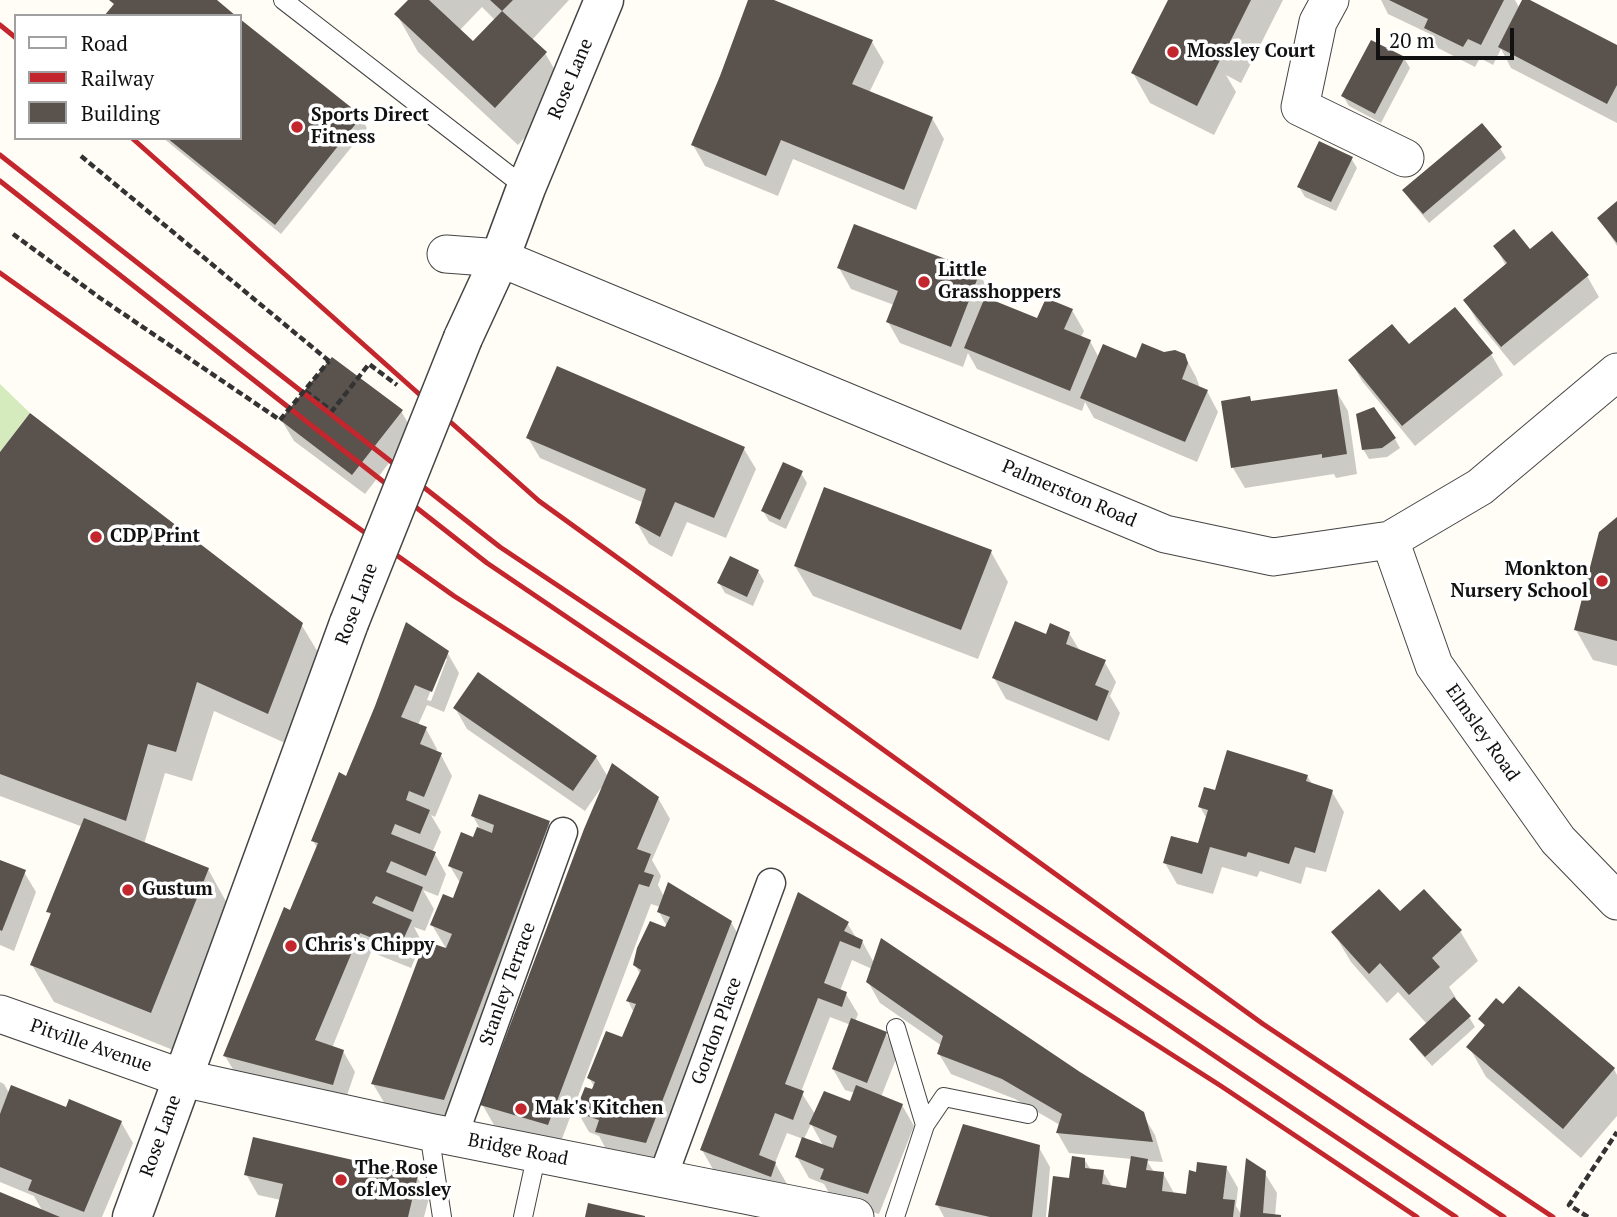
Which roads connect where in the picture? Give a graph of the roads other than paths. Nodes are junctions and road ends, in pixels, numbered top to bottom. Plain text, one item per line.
1 (284, 0) edge
2 (604, 0) edge
3 (1330, 0) edge
4 (1405, 158) dead end
5 (526, 188) junction
6 (446, 254) dead end
7 (500, 258) junction
8 (1617, 372) edge
9 (1390, 540) junction
10 (563, 832) dead end
11 (771, 883) dead end
12 (1617, 901) edge
13 (0, 1014) edge
14 (896, 1028) dead end
15 (182, 1078) junction
16 (1028, 1114) dead end
17 (925, 1125) junction
18 (441, 1135) junction
19 (537, 1153) junction
20 (662, 1179) junction
21 (132, 1217) edge
22 (442, 1217) edge
23 (523, 1217) edge
24 (855, 1217) edge
25 (895, 1217) edge

1 - 5 lane
2 - 5 street, Rose Lane
3 - 4 street
5 - 7 street, Rose Lane
6 - 7 street, Palmerston Road
7 - 9 street, Palmerston Road
7 - 15 street, Rose Lane, bridge
8 - 9 street, Palmerston Road
9 - 12 street, Elmsley Road
10 - 18 street, Stanley Terrace
11 - 20 street, Gordon Place
13 - 15 street, Pitville Avenue
14 - 17 lane
15 - 18 street, Bridge Road
15 - 21 street, Rose Lane
16 - 17 lane
17 - 25 lane
18 - 19 street, Bridge Road
18 - 22 lane
19 - 20 street, Bridge Road
19 - 23 lane
20 - 24 street, Bridge Road

